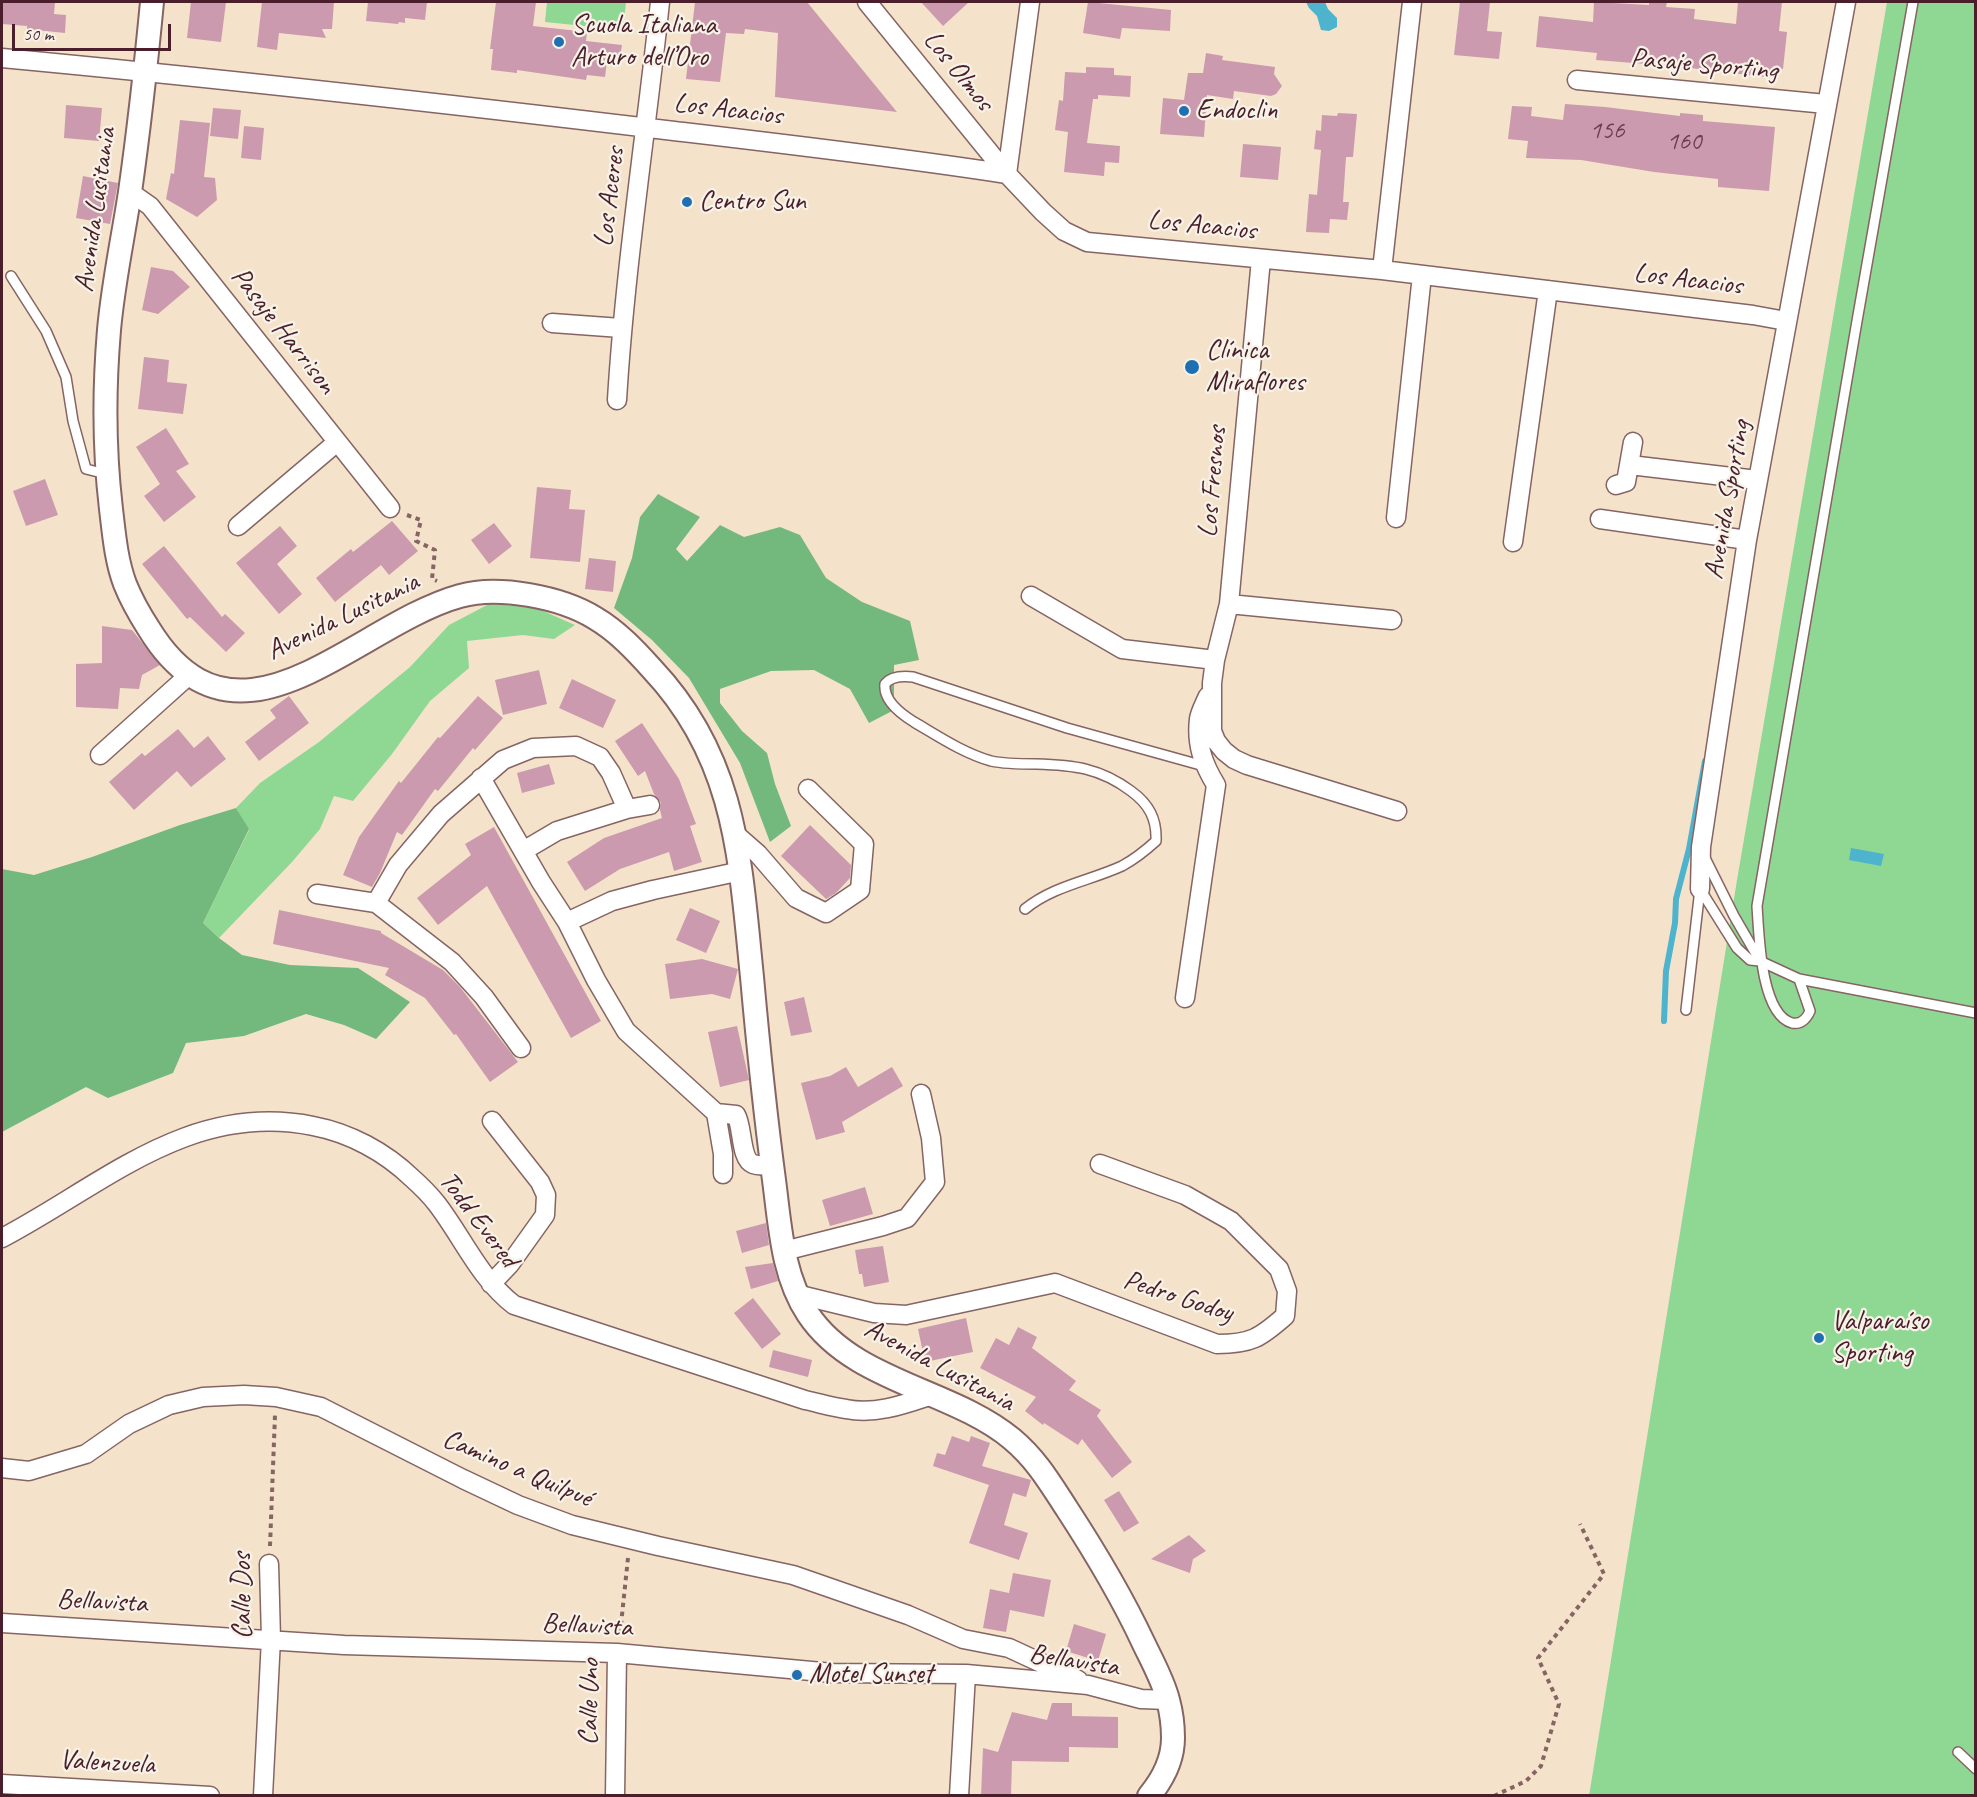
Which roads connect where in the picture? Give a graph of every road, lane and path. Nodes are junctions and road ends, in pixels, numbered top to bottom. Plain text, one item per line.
1 (152, 2) edge
2 (660, 2) edge
3 (867, 2) edge
4 (1030, 2) edge
5 (1412, 2) edge
6 (1846, 2) edge
7 (1913, 2) edge
8 (2, 58) edge
9 (145, 72) junction
10 (1577, 80) dead end
11 (1826, 104) junction
12 (646, 126) junction
13 (1007, 174) junction
14 (130, 192) junction
15 (1261, 259) junction
16 (1382, 270) junction
17 (1422, 275) junction
18 (11, 276) dead end
19 (1548, 290) junction
20 (1786, 321) junction
21 (552, 323) dead end
22 (621, 328) junction
23 (617, 400) dead end
24 (1633, 442) dead end
25 (336, 443) junction
26 (1630, 465) junction
27 (108, 475) junction
28 (1757, 480) junction
29 (1616, 484) dead end
30 (390, 508) joint
31 (1396, 518) dead end
32 (1600, 519) dead end
33 (238, 526) dead end
34 (1747, 540) junction
35 (1513, 542) dead end
36 (465, 594) junction
37 (1031, 596) dead end
38 (1229, 604) junction
39 (1392, 620) dead end
40 (1215, 660) junction
41 (188, 676) junction
42 (1212, 683) junction
43 (100, 754) dead end
44 (1204, 766) junction
45 (481, 778) junction
46 (808, 789) dead end
47 (650, 805) dead end
48 (627, 809) junction
49 (1397, 811) dead end
50 (734, 832) junction
51 (1701, 848) junction
52 (523, 851) junction
53 (741, 871) junction
54 (1700, 890) junction
55 (317, 894) dead end
56 (376, 903) junction
57 (1024, 909) dead end
58 (567, 922) junction
59 (1761, 962) junction
60 (1799, 979) junction
61 (1185, 998) dead end
62 (1686, 1010) dead end
63 (1976, 1013) edge
64 (521, 1048) dead end
65 (921, 1094) dead end
66 (716, 1113) junction
67 (492, 1122) dead end
68 (1100, 1164) dead end
69 (772, 1166) junction
70 (723, 1174) dead end
71 (2, 1238) edge
72 (784, 1251) junction
73 (491, 1284) junction
74 (796, 1294) junction
75 (932, 1395) junction
76 (276, 1397) junction
77 (2, 1468) edge
78 (1580, 1524) dead end
79 (630, 1539) junction
80 (269, 1564) joint
81 (2, 1623) edge
82 (271, 1639) junction
83 (617, 1653) junction
84 (966, 1674) junction
85 (1088, 1685) junction
86 (1168, 1700) junction
87 (1958, 1752) dead end
88 (1976, 1769) edge
89 (2, 1784) edge
90 (210, 1796) edge
91 (263, 1796) edge
92 (615, 1796) edge
93 (959, 1796) edge
94 (1149, 1796) edge
95 (1494, 1796) edge

1 - 9 street, Avenida Lusitania
2 - 12 street, Los Aceres
3 - 13 street, Los Olmos
4 - 13 street
5 - 16 street
6 - 11 street, Avenida Sporting
7 - 59 lane
8 - 9 street, Los Acacios
9 - 12 street, Los Acacios
9 - 14 street, Avenida Lusitania
10 - 11 street, Pasaje Sporting
11 - 20 street, Avenida Sporting
12 - 13 street, Los Acacios
12 - 22 street, Los Aceres
13 - 15 street, Los Acacios
14 - 25 street, Pasaje Harrison
14 - 27 street, Avenida Lusitania
15 - 16 street, Los Acacios
15 - 38 street, Los Fresnos
16 - 17 street, Los Acacios
17 - 19 street, Los Acacios
17 - 31 street
18 - 27 lane
19 - 20 street, Los Acacios
19 - 35 street
20 - 28 street, Avenida Sporting
21 - 22 street
22 - 23 street, Los Aceres
24 - 26 street
25 - 30 street, Pasaje Harrison
25 - 33 street
26 - 28 street
26 - 29 street
27 - 41 street, Avenida Lusitania
28 - 34 street, Avenida Sporting
30 - 36 path
32 - 34 street
34 - 51 street, Avenida Sporting
36 - 41 street, Avenida Lusitania
36 - 50 street, Avenida Lusitania
37 - 40 street
38 - 39 street
38 - 40 street, Los Fresnos
40 - 42 street, Los Fresnos
41 - 43 street
42 - 44 street
42 - 49 street, Los Fresnos
44 - 57 lane
44 - 61 street
45 - 48 street
45 - 52 street
45 - 56 street
46 - 50 street
47 - 48 street
48 - 52 street
50 - 53 street, Avenida Lusitania
51 - 54 street, Avenida Sporting
51 - 59 lane
52 - 58 street
53 - 58 street
53 - 69 street, Avenida Lusitania
54 - 59 lane
54 - 62 lane, Avenida Sporting
55 - 56 street
56 - 64 street
58 - 66 street
59 - 60 lane
59 - 60 lane
60 - 63 lane
65 - 72 street
66 - 69 street
66 - 70 street
67 - 73 street
68 - 74 street, Pedro Godoy
69 - 72 street, Avenida Lusitania
71 - 73 street, Todd Evered
72 - 74 street, Avenida Lusitania
73 - 75 street, Todd Evered
74 - 75 street, Avenida Lusitania
75 - 86 street, Avenida Lusitania
76 - 77 street, Camino a Quilpué
76 - 79 street, Camino a Quilpué
76 - 80 path, Calle Dos
78 - 95 path
79 - 83 path, Calle Uno
79 - 85 street, Camino a Quilpué
80 - 82 street, Calle Dos
81 - 82 street, Bellavista
82 - 83 street, Bellavista
82 - 91 street, Calle Dos
83 - 84 street, Bellavista
83 - 92 street, Calle Uno
84 - 85 street, Bellavista
84 - 93 street
85 - 86 street, Bellavista
86 - 94 street, Avenida Lusitania
87 - 88 lane
89 - 90 street, Valenzuela

